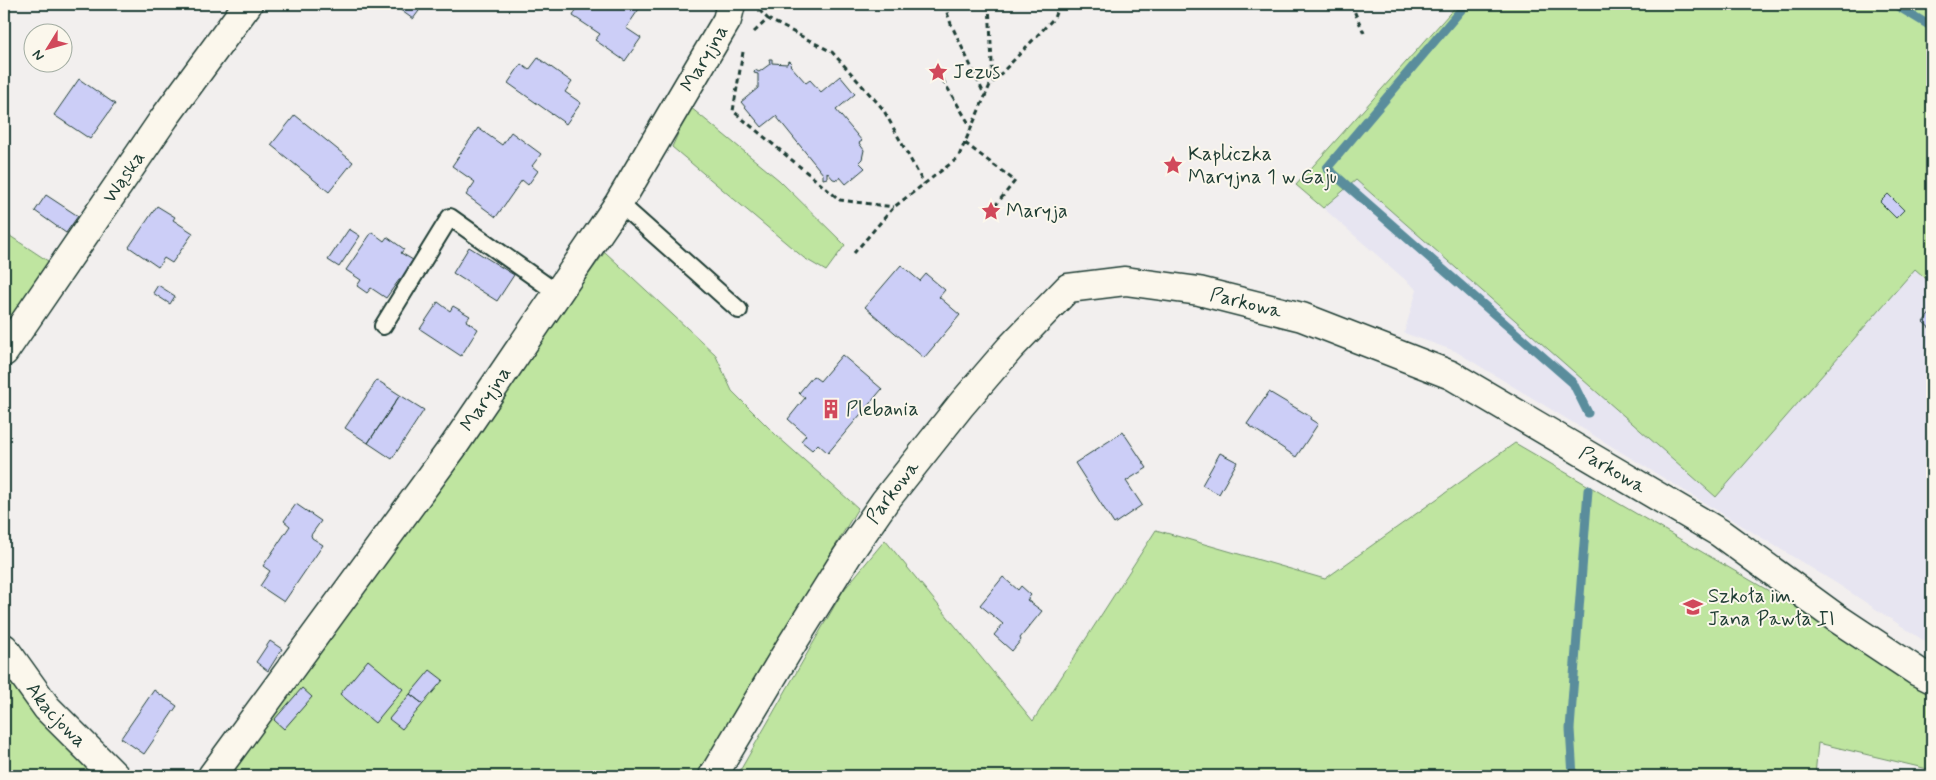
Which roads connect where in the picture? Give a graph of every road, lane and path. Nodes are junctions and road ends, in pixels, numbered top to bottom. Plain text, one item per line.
1 (248, 4) edge
2 (731, 4) edge
3 (944, 4) edge
4 (989, 4) edge
5 (1059, 4) edge
6 (1351, 4) edge
7 (1364, 33) dead end
8 (750, 36) dead end
9 (743, 51) dead end
10 (938, 72) dead end
11 (993, 82) junction
12 (985, 96) junction
13 (972, 127) junction
14 (965, 143) junction
15 (924, 184) junction
16 (619, 203) junction
17 (894, 207) junction
18 (991, 211) dead end
19 (854, 253) dead end
20 (557, 294) junction
21 (739, 310) dead end
22 (384, 326) dead end
23 (4, 352) edge
24 (4, 648) edge
25 (1932, 679) edge
26 (115, 776) edge
27 (212, 776) edge
28 (713, 776) edge

1 - 23 street, Wąska
2 - 16 street, Maryjna
3 - 12 path
4 - 11 path
5 - 11 path
6 - 7 path
8 - 15 path
9 - 17 path
10 - 13 path
11 - 12 path
12 - 13 path
13 - 14 path
14 - 15 path
14 - 18 path
15 - 17 path
16 - 20 street, Maryjna
16 - 21 lane
17 - 19 path
20 - 22 lane
20 - 27 street, Maryjna
24 - 26 street, Akacjowa
25 - 28 street, Parkowa

